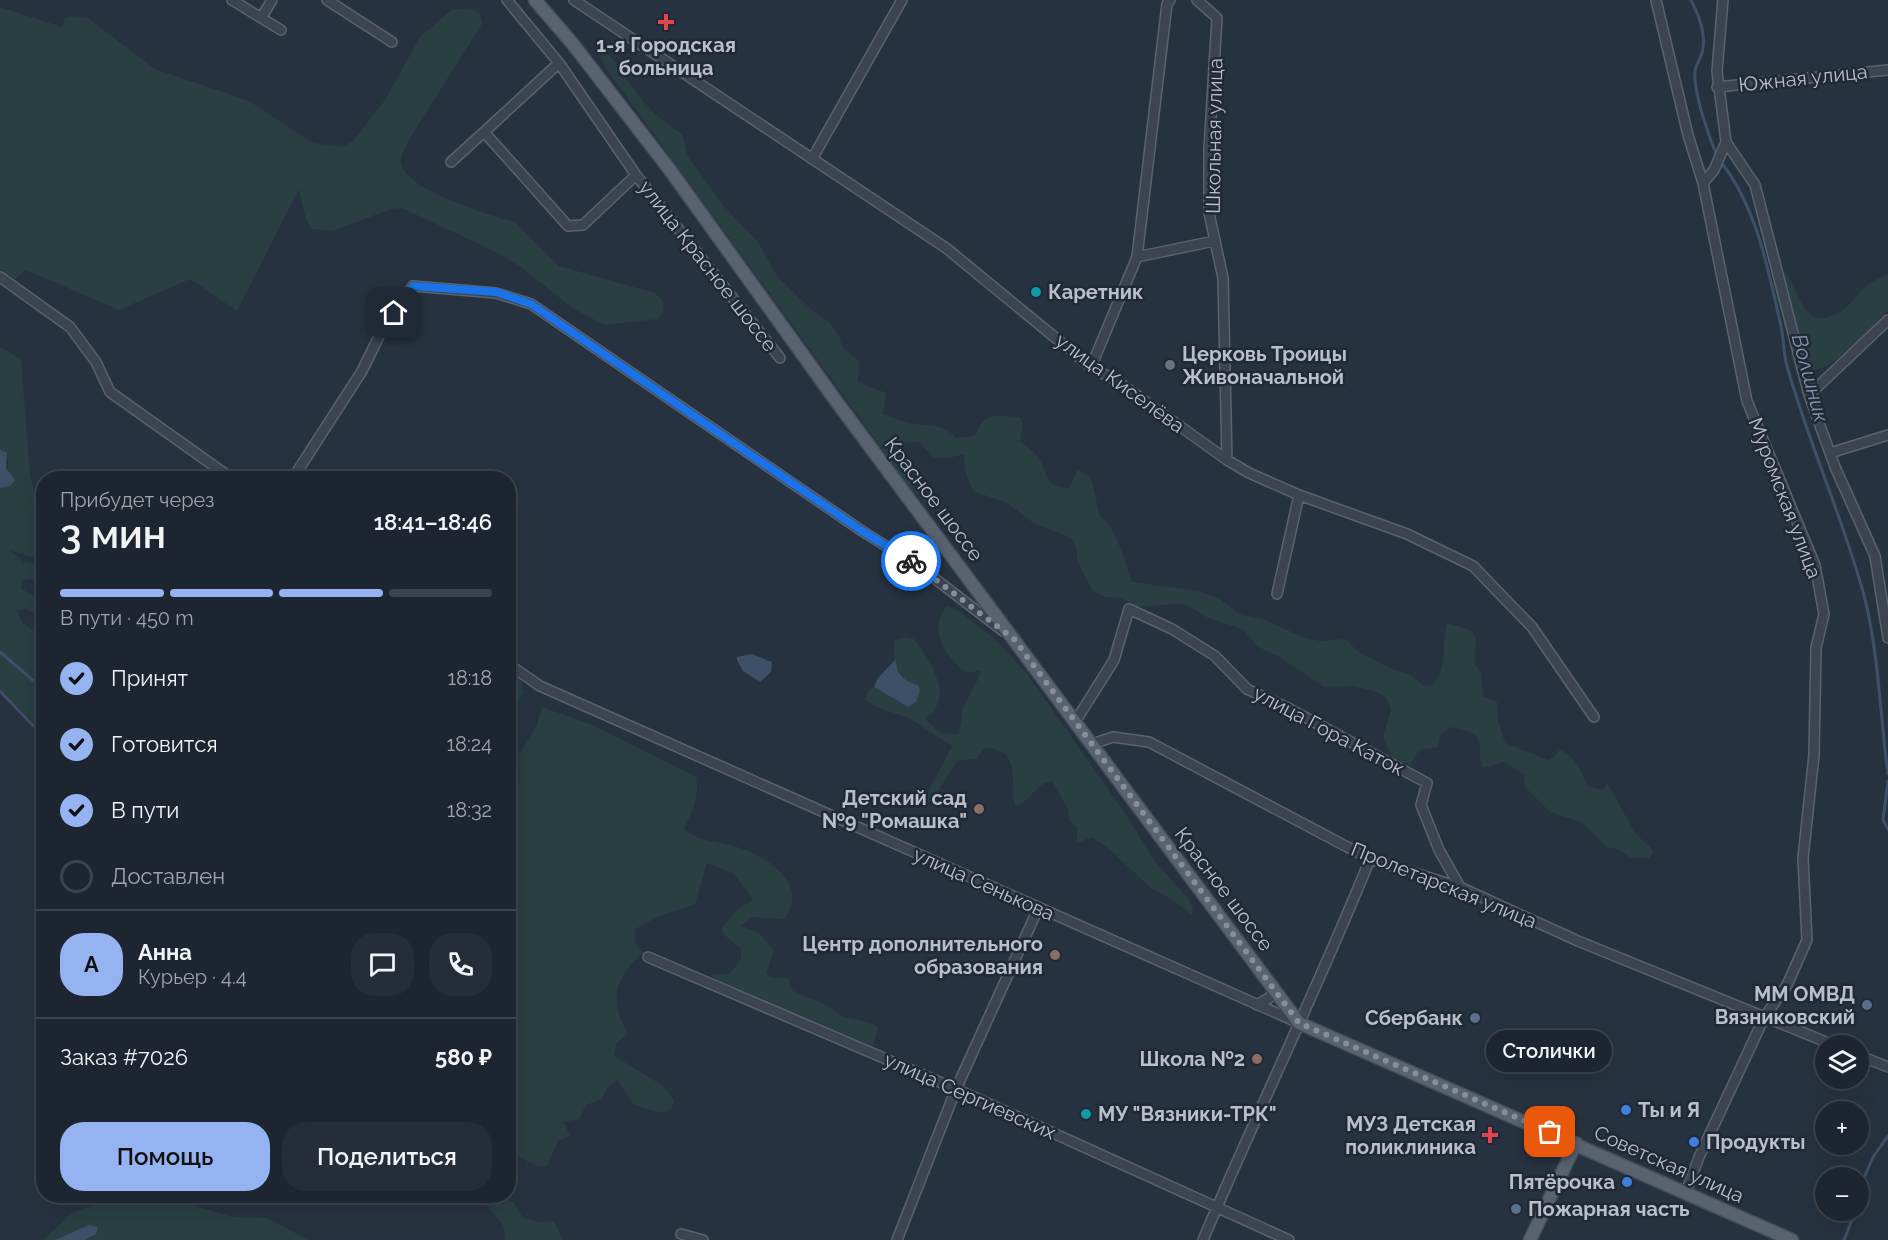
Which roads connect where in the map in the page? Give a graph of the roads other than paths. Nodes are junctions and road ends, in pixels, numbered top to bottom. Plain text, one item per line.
1 (232, 0) edge
2 (272, 0) edge
3 (327, 0) edge
4 (507, 0) edge
5 (535, 0) edge
6 (574, 0) edge
7 (902, 0) edge
8 (1170, 0) edge
9 (1197, 0) edge
10 (1656, 0) edge
11 (1723, 0) edge
12 (261, 18) junction
13 (281, 30) dead end
14 (392, 42) dead end
15 (559, 63) junction
16 (1888, 70) edge
17 (1717, 87) junction
18 (484, 132) junction
19 (1726, 142) junction
20 (812, 159) junction
21 (451, 162) dead end
22 (636, 174) junction
23 (1703, 183) junction
24 (1214, 241) junction
25 (1137, 257) junction
26 (0, 278) edge
27 (1888, 320) edge
28 (780, 358) dead end
29 (1091, 367) junction
30 (1809, 395) junction
31 (1888, 435) edge
32 (1830, 453) junction
33 (1227, 460) junction
34 (221, 471) edge
35 (298, 471) edge
36 (1299, 495) junction
37 (1277, 594) dead end
38 (1888, 638) edge
39 (1014, 639) junction
40 (516, 670) edge
41 (1594, 717) dead end
42 (1075, 722) junction
43 (1092, 744) junction
44 (1370, 859) junction
45 (1460, 887) junction
46 (1038, 909) junction
47 (648, 957) dead end
48 (1274, 989) junction
49 (1257, 1005) junction
50 (1764, 1018) junction
51 (1299, 1023) junction
52 (1815, 1038) edge
53 (1869, 1059) edge
54 (1888, 1067) edge
55 (956, 1089) junction
56 (1576, 1143) junction
57 (1686, 1192) junction
58 (1217, 1207) junction
59 (681, 1234) dead end
60 (703, 1240) edge
61 (897, 1240) edge
62 (1203, 1240) edge
63 (1289, 1240) edge
64 (1530, 1240) edge
65 (1792, 1240) edge

1 - 12 street
2 - 12 street
3 - 14 street
4 - 15 street, улица Красное шоссе
5 - 39 main road, Красное шоссе
6 - 20 street, улица Киселёва
7 - 20 street
8 - 25 street
9 - 24 street, Школьная улица
10 - 23 street, Муромская улица
11 - 17 street
12 - 13 street
15 - 18 street
15 - 22 street, улица Красное шоссе
16 - 17 street, Южная улица
17 - 19 street
18 - 21 street
18 - 22 street, улица Красное шоссе
19 - 23 street
19 - 30 street
20 - 29 street, улица Киселёва
22 - 28 street, улица Красное шоссе
23 - 50 street, Муромская улица
24 - 25 street
24 - 33 street, Школьная улица
25 - 29 street
26 - 34 street
27 - 30 street
29 - 33 street, улица Киселёва
30 - 32 street
31 - 32 street
32 - 38 street
33 - 36 street, улица Киселёва
35 - 39 street
36 - 37 street
36 - 41 street, улица Киселёва
39 - 42 main road, Красное шоссе
40 - 46 street, улица Сенькова
42 - 43 main road, Красное шоссе
42 - 45 street, улица Гора Каток
43 - 44 street, Пролетарская улица
43 - 48 main road, Красное шоссе
44 - 45 street, Пролетарская улица
44 - 51 street
45 - 50 street, Пролетарская улица
46 - 49 street, улица Сенькова
46 - 55 street
47 - 55 street, улица Сергиевских
48 - 49 street
48 - 51 main road, Красное шоссе
49 - 51 street, улица Сенькова
50 - 52 street, Пролетарская улица
50 - 57 street, Муромская улица
51 - 56 main road, Советская улица
51 - 58 street
53 - 54 street
55 - 58 street, улица Сергиевских
55 - 61 street
56 - 57 main road, Советская улица
56 - 64 main road
57 - 65 main road, Советская улица
58 - 62 street
58 - 63 street, улица Сергиевских
59 - 60 street

